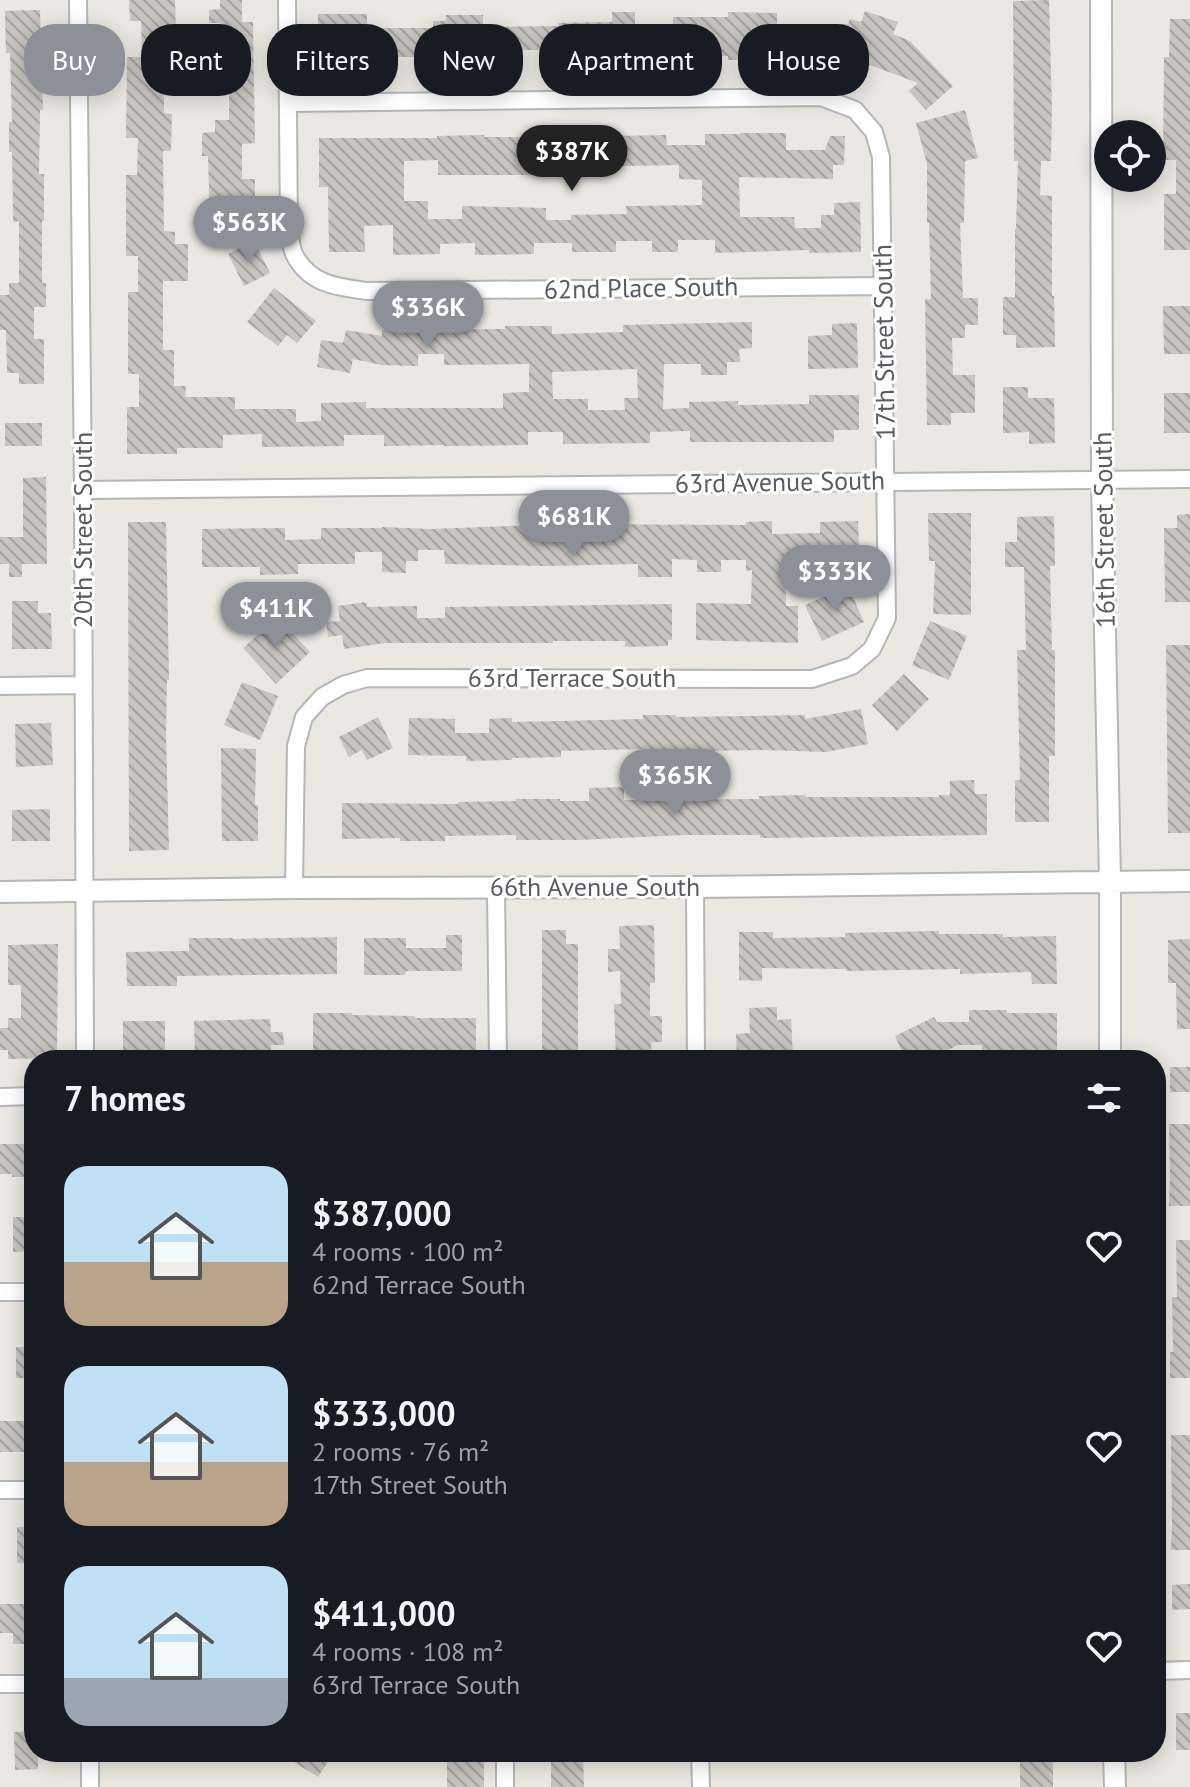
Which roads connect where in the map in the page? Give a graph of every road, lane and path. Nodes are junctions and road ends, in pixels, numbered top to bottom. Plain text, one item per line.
1 (78, 0) edge
2 (287, 0) edge
3 (1101, 0) edge
4 (288, 103) junction
5 (883, 286) junction
6 (1190, 479) edge
7 (1102, 480) junction
8 (886, 481) junction
9 (83, 490) junction
10 (852, 666) joint
11 (84, 685) junction
12 (0, 686) edge
13 (1110, 881) junction
14 (1190, 881) edge
15 (695, 887) junction
16 (294, 888) junction
17 (496, 888) junction
18 (84, 891) junction
19 (0, 892) edge
20 (85, 1050) edge
21 (498, 1050) edge
22 (696, 1050) edge
23 (1110, 1050) edge
24 (24, 1096) edge
25 (0, 1097) edge
26 (0, 1292) edge
27 (24, 1292) edge
28 (0, 1490) edge
29 (24, 1490) edge
30 (1190, 1670) edge
31 (1166, 1671) edge
32 (0, 1684) edge
33 (24, 1684) edge
34 (90, 1762) edge
35 (505, 1762) edge
36 (700, 1762) edge
37 (1114, 1762) edge
38 (90, 1787) edge
39 (505, 1787) edge
40 (701, 1787) edge
41 (1115, 1787) edge

1 - 9 street, 20th Street South
2 - 4 street
3 - 7 street, 16th Street South
4 - 5 street, 17th Street South
4 - 5 street, 62nd Place South
5 - 8 street, 17th Street South
6 - 7 street, 63rd Avenue South
7 - 8 street, 63rd Avenue South
7 - 13 street, 16th Street South
8 - 9 street, 63rd Avenue South
8 - 10 street, 17th Street South
9 - 11 street, 20th Street South
10 - 16 street, 63rd Terrace South
11 - 12 street
11 - 18 street, 20th Street South
13 - 14 street, 66th Avenue South
13 - 15 street, 66th Avenue South
13 - 23 street, 16th Street South
15 - 17 street, 66th Avenue South
15 - 22 street
16 - 17 street, 66th Avenue South
16 - 18 street, 66th Avenue South
17 - 21 street
18 - 19 street, 66th Avenue South
18 - 20 street, 20th Street South
24 - 25 street
26 - 27 street
28 - 29 street
30 - 31 street
32 - 33 street
34 - 38 street
35 - 39 street
36 - 40 street
37 - 41 street

